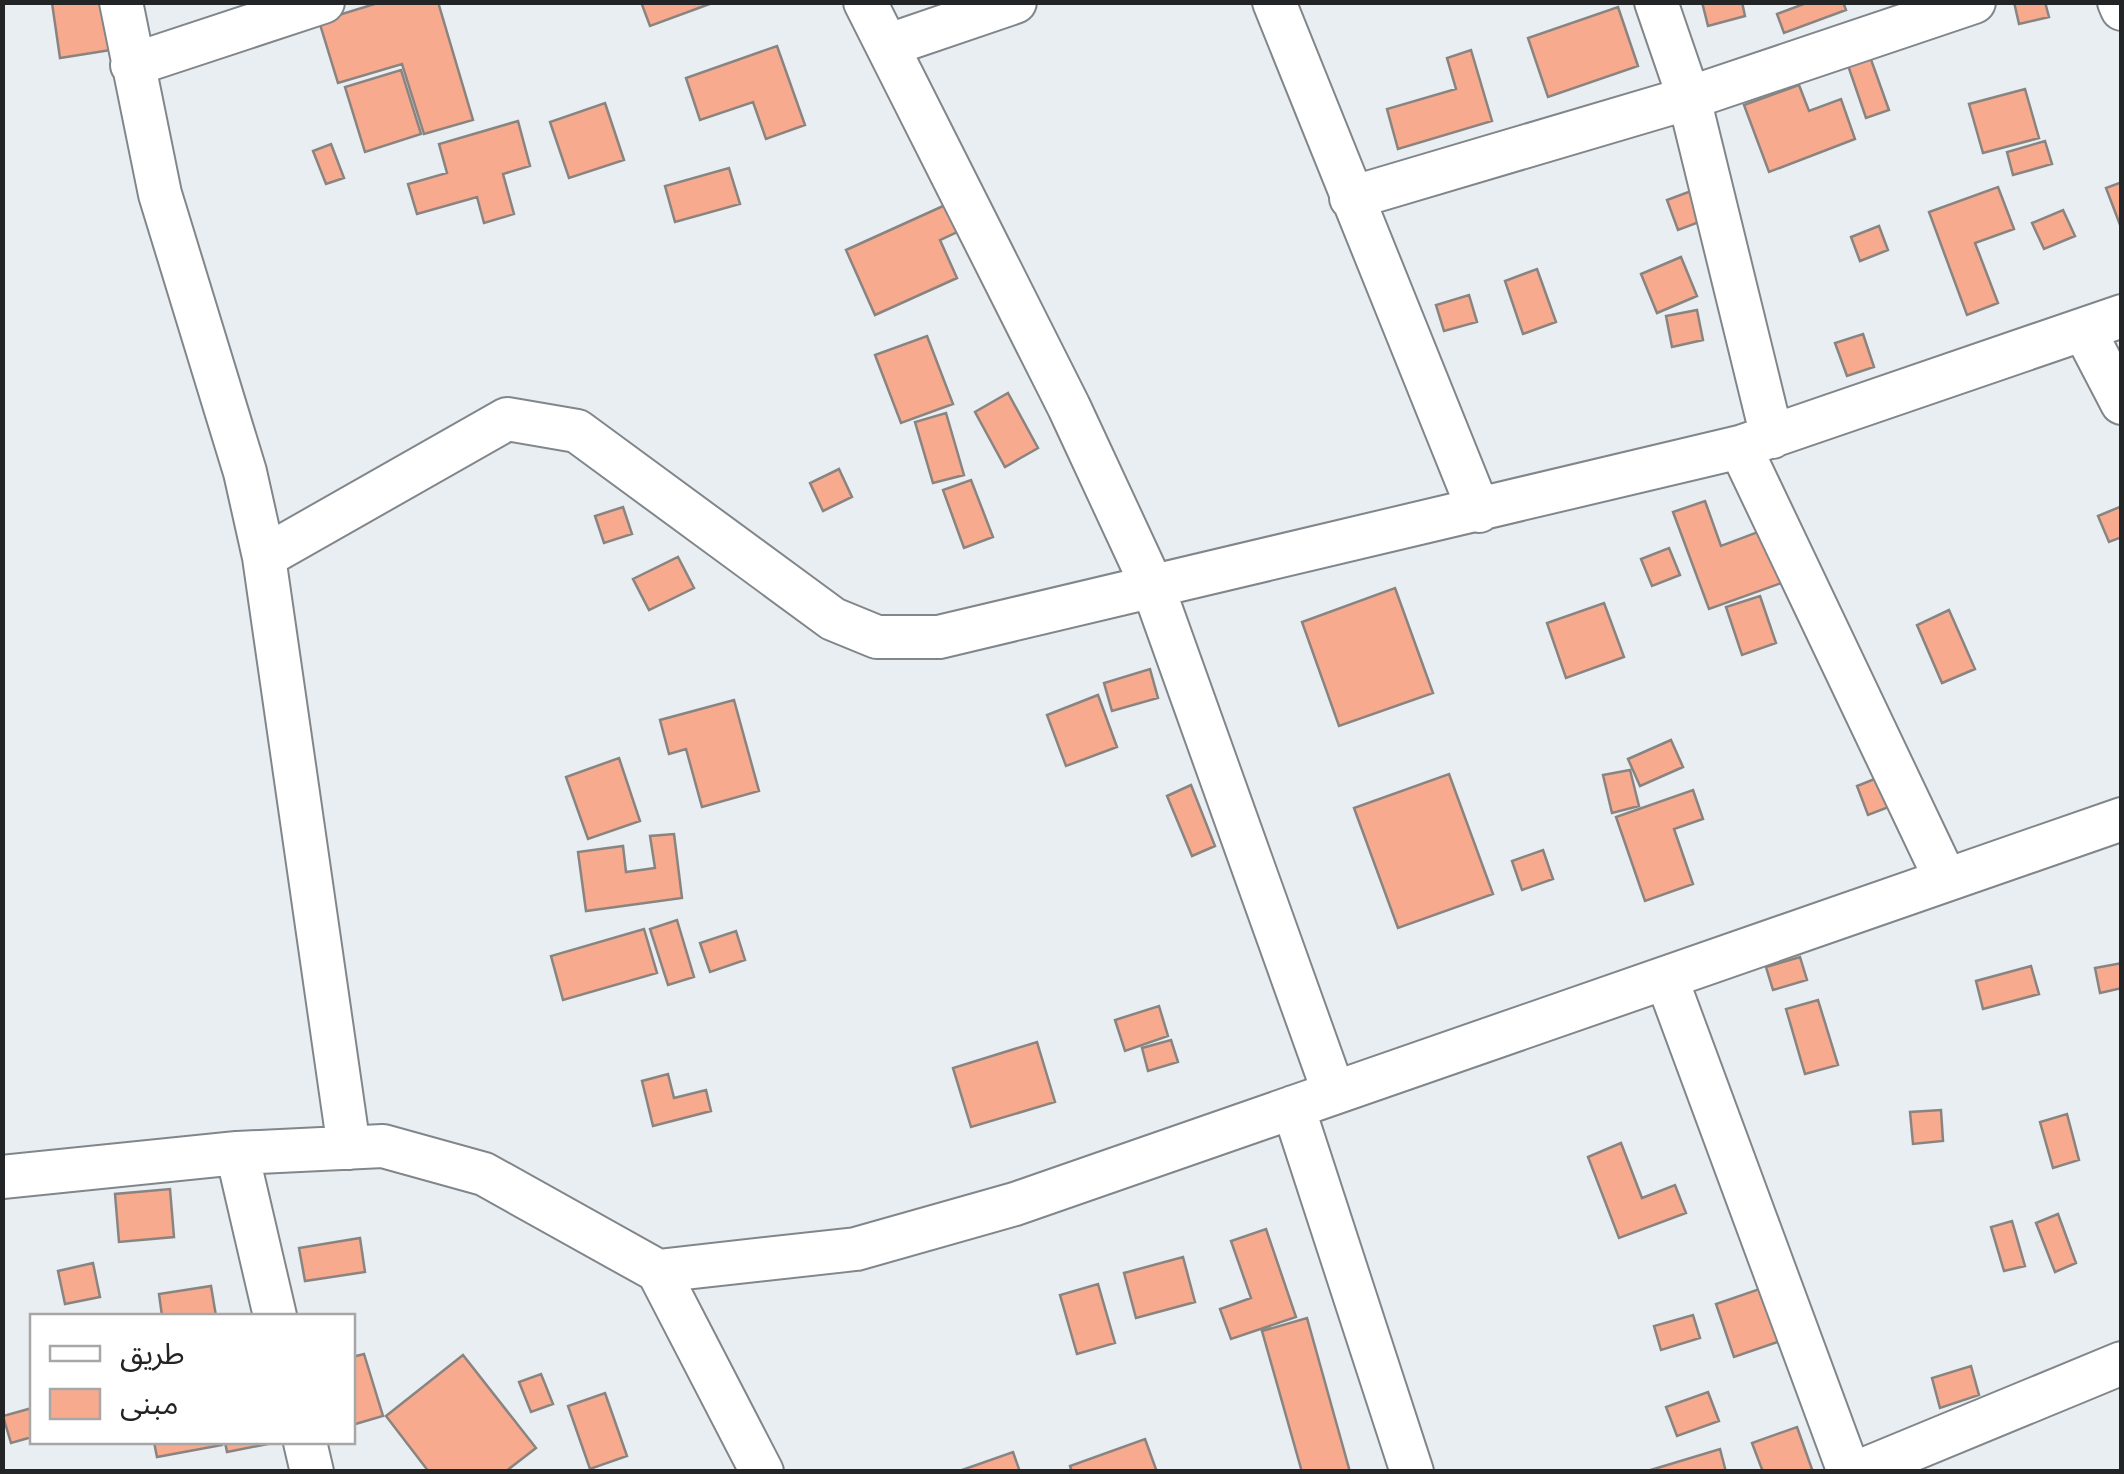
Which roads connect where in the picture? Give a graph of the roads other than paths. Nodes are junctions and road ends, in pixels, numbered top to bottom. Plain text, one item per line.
1 (121, 2) edge
2 (323, 2) edge
3 (865, 2) edge
4 (1015, 2) edge
5 (1274, 2) edge
6 (1656, 2) edge
7 (1974, 2) edge
8 (888, 45) junction
9 (132, 64) junction
10 (1689, 98) junction
11 (1352, 198) junction
12 (2103, 324) edge
13 (2122, 403) edge
14 (1756, 442) junction
15 (1479, 511) junction
16 (264, 557) junction
17 (1154, 590) junction
18 (2122, 819) edge
19 (1946, 880) junction
20 (1667, 980) junction
21 (1334, 1093) junction
22 (1293, 1108) junction
23 (349, 1148) junction
24 (236, 1153) junction
25 (2, 1177) edge
26 (658, 1271) junction
27 (276, 1314) edge
28 (2122, 1363) edge
29 (305, 1444) edge
30 (749, 1468) edge
31 (312, 1472) edge
32 (1412, 1472) edge
33 (1849, 1472) edge
34 (1858, 1472) edge

1 - 9 street
2 - 9 street
3 - 8 street
4 - 8 street
5 - 11 street
6 - 10 street
7 - 10 street
8 - 17 street
9 - 16 street
10 - 11 street
10 - 14 street
11 - 15 street
12 - 13 street
12 - 14 street
14 - 15 street
14 - 19 street
15 - 17 street
16 - 17 street
16 - 23 street
17 - 21 street
18 - 19 street
19 - 20 street
20 - 21 street
20 - 33 street
21 - 22 street
22 - 26 street
22 - 32 street
23 - 24 street
23 - 26 street
24 - 25 street
24 - 27 street
26 - 30 street
28 - 34 street
29 - 31 street

